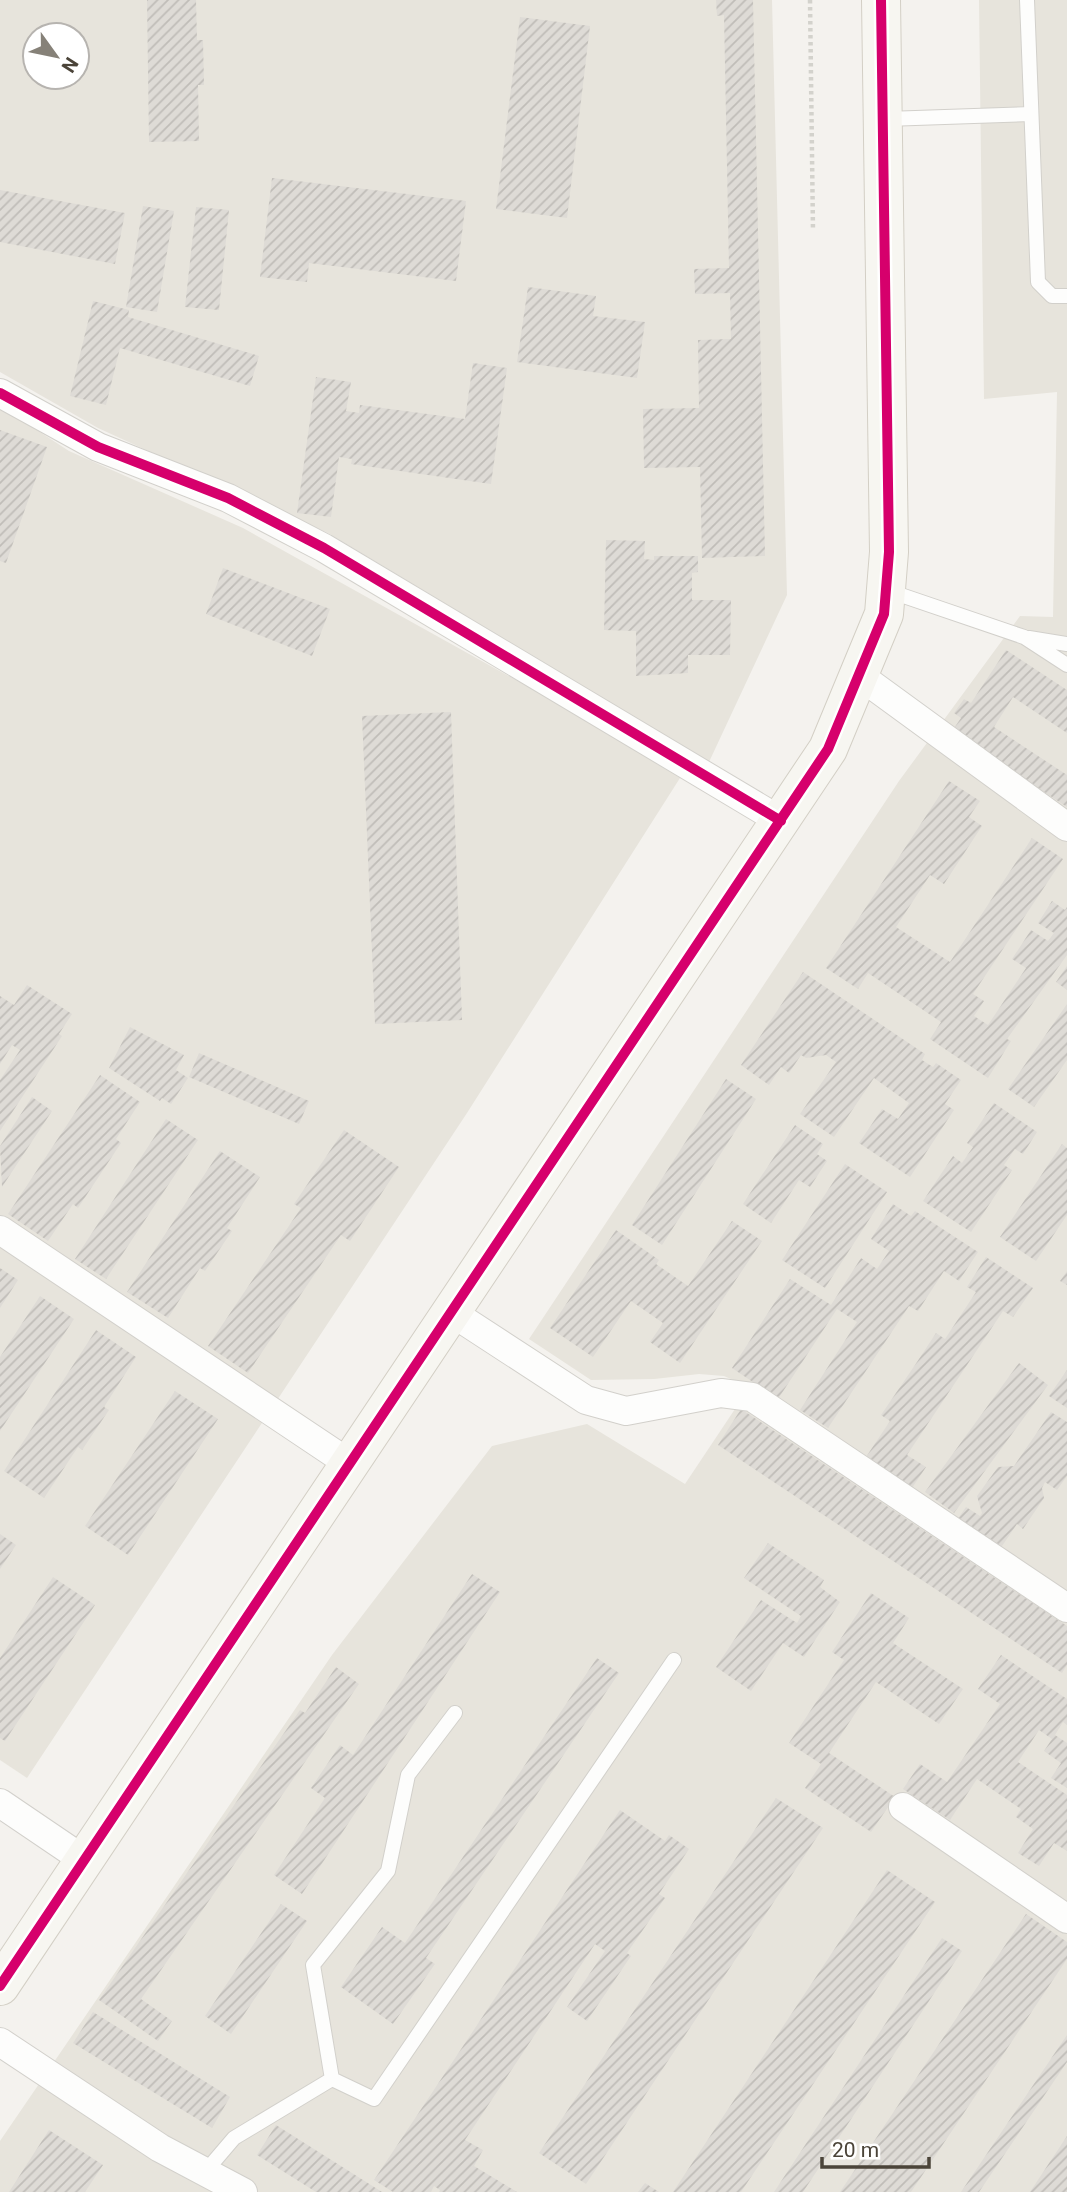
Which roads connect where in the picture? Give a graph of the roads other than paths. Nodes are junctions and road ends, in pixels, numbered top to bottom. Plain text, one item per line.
1 (881, 0) edge
2 (1027, 0) edge
3 (1031, 114) junction
4 (881, 120) junction
5 (1067, 296) edge
6 (0, 393) edge
7 (886, 590) junction
8 (1024, 637) junction
9 (1067, 644) edge
10 (1067, 665) edge
11 (860, 676) junction
12 (781, 821) junction
13 (1067, 827) edge
14 (0, 1230) edge
15 (451, 1312) junction
16 (350, 1464) junction
17 (1067, 1608) edge
18 (674, 1660) dead end
19 (456, 1713) dead end
20 (0, 1803) edge
21 (903, 1807) dead end
22 (84, 1860) junction
23 (1067, 1919) edge
24 (0, 1986) edge
25 (0, 2042) edge
26 (332, 2079) junction
27 (205, 2172) junction
28 (243, 2192) edge

1 - 4 street
2 - 3 lane
3 - 4 lane
3 - 5 lane
4 - 7 street
6 - 12 street
7 - 8 lane
7 - 11 street
8 - 9 lane
8 - 10 lane
11 - 12 street
11 - 13 street
12 - 15 street
14 - 16 street
15 - 16 street
15 - 17 street
16 - 22 street
18 - 26 lane
19 - 26 lane
20 - 22 street
21 - 23 street
22 - 24 street
25 - 27 street
26 - 27 lane
27 - 28 street

